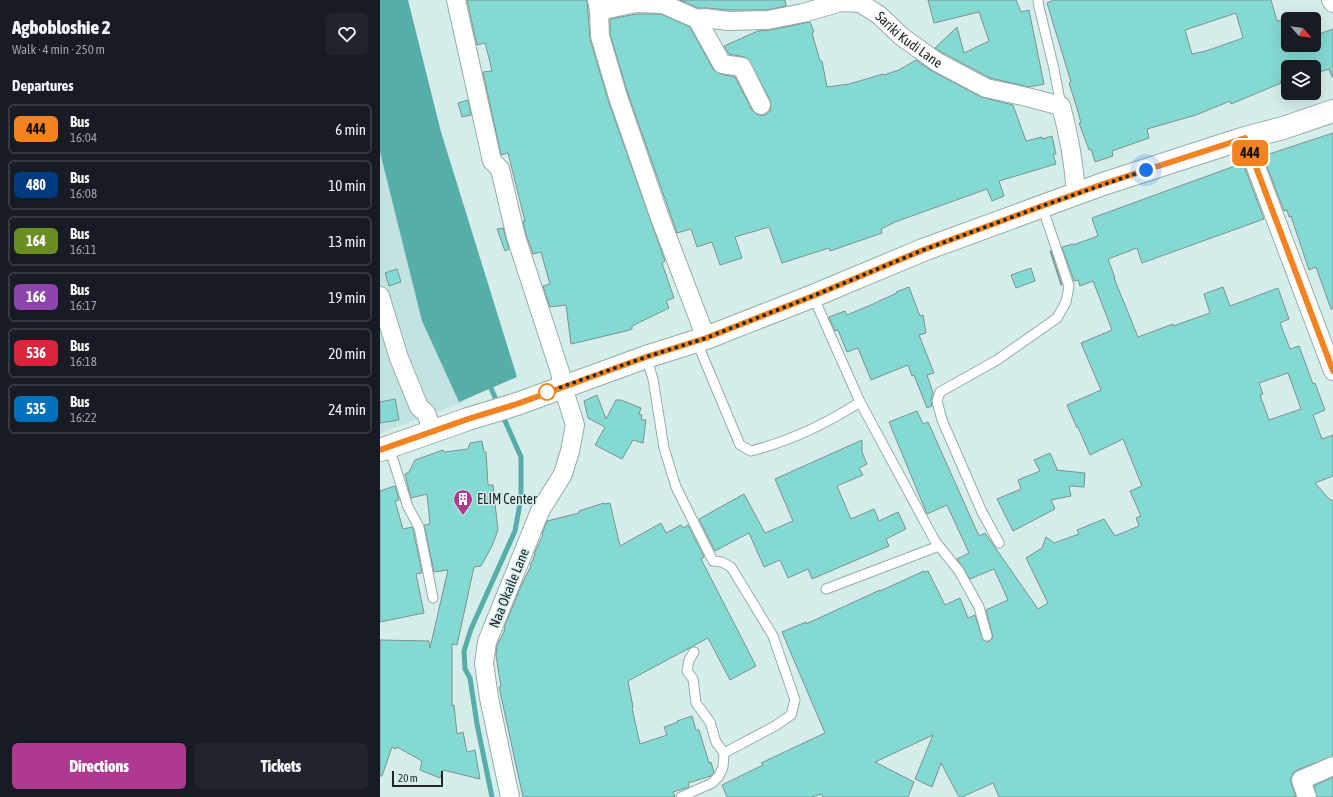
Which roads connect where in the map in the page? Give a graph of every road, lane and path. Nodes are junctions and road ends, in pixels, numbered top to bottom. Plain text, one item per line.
1 (456, 0) edge
2 (1038, 0) edge
3 (1332, 0) edge
4 (1333, 3) edge
5 (598, 5) edge
6 (697, 19) junction
7 (761, 105) dead end
8 (1061, 106) junction
9 (1333, 111) edge
10 (1245, 138) junction
11 (1076, 194) junction
12 (1042, 206) junction
13 (380, 296) edge
14 (813, 296) junction
15 (701, 339) junction
16 (646, 357) junction
17 (1333, 371) edge
18 (563, 387) junction
19 (860, 402) junction
20 (433, 432) junction
21 (383, 448) edge
22 (999, 543) dead end
23 (939, 546) junction
24 (826, 589) dead end
25 (433, 598) dead end
26 (987, 636) dead end
27 (694, 652) dead end
28 (724, 753) junction
29 (1333, 766) edge
30 (510, 797) edge
31 (681, 797) edge
32 (1307, 797) edge

1 - 18 street, Naa Okaile Lane
2 - 8 lane
3 - 4 street
5 - 6 street, Sariki Kudi Lane
5 - 15 street
6 - 7 street
6 - 8 street, Sariki Kudi Lane
8 - 11 street
9 - 10 street
10 - 11 street
10 - 17 street
11 - 12 street
12 - 14 street
12 - 22 lane
13 - 20 street
14 - 15 street
14 - 19 lane
15 - 16 street
15 - 19 lane
16 - 18 street
16 - 28 lane
18 - 20 street
18 - 30 street, Naa Okaile Lane
19 - 23 lane
20 - 21 street
21 - 25 lane
23 - 24 lane
23 - 26 lane
27 - 28 lane
28 - 31 lane
29 - 32 street

